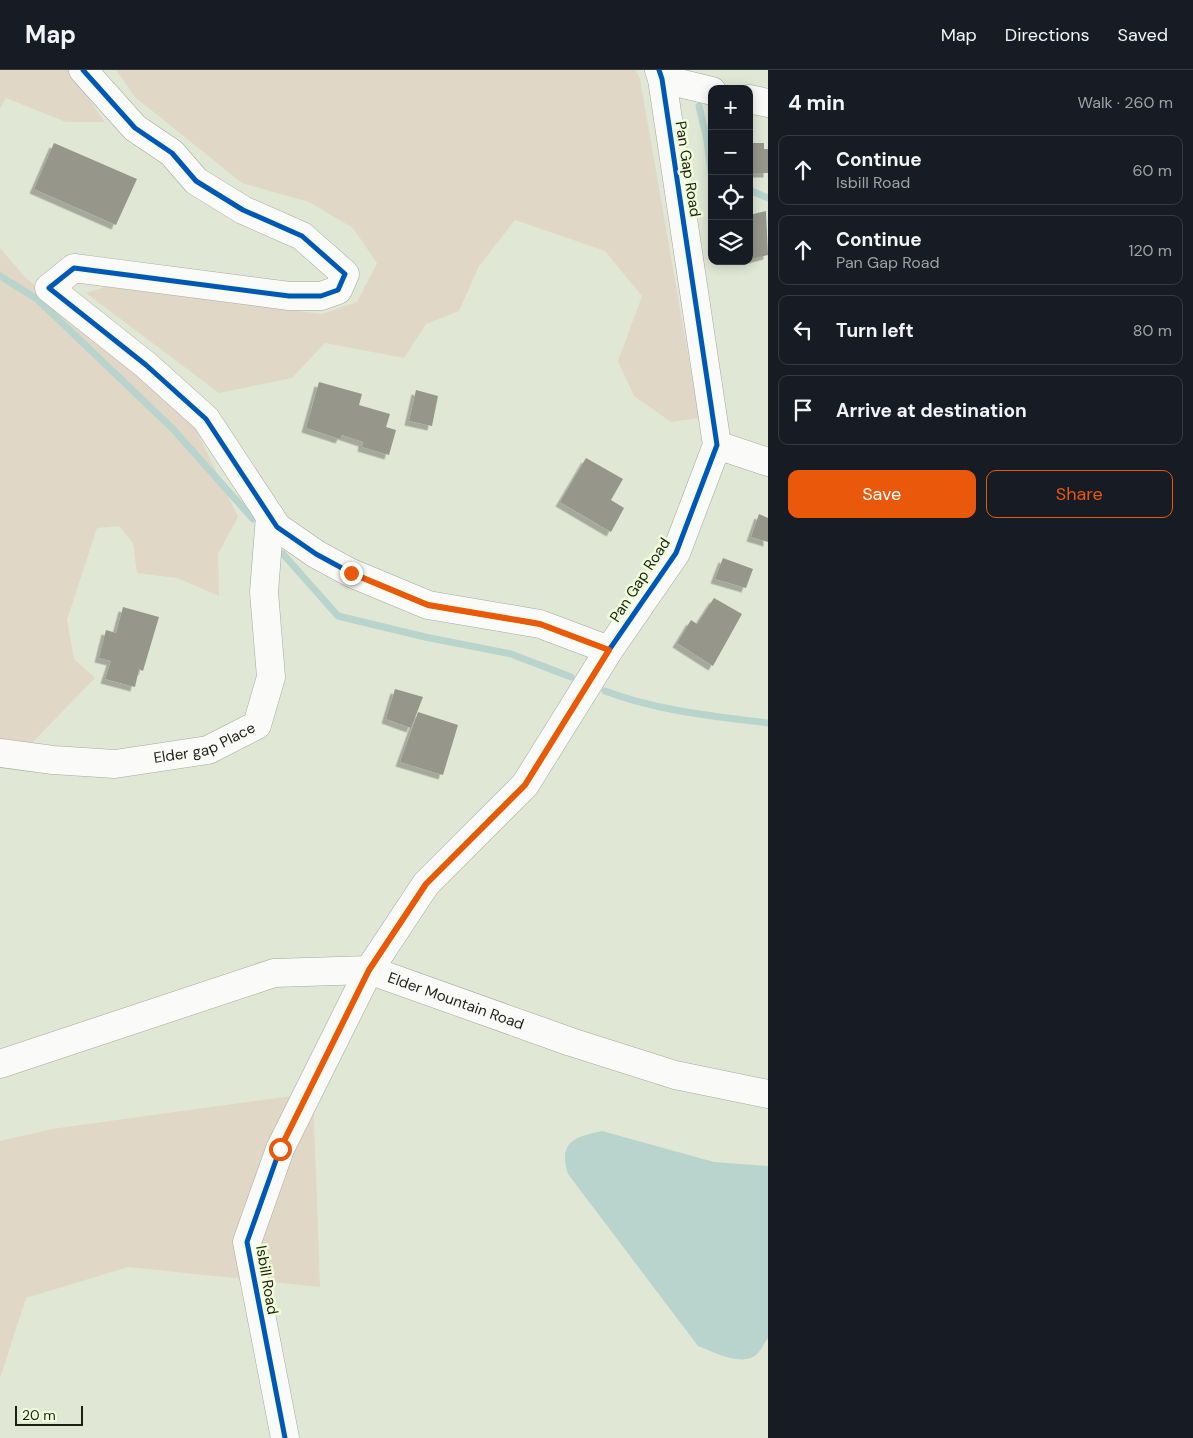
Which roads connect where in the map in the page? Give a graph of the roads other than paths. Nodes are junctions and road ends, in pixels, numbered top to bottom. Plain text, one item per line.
1 (83, 70) edge
2 (661, 75) edge
3 (708, 89) edge
4 (753, 100) edge
5 (768, 103) edge
6 (717, 445) junction
7 (768, 462) edge
8 (270, 516) junction
9 (609, 650) junction
10 (0, 753) edge
11 (369, 970) junction
12 (0, 1064) edge
13 (768, 1094) edge
14 (285, 1438) edge

1 - 8 street
2 - 3 street
2 - 6 street, Pan Gap Road
4 - 5 street
6 - 7 street
6 - 9 street, Pan Gap Road
8 - 9 street
8 - 10 street, Elder gap Place
9 - 11 street, Pan Gap Road
11 - 12 street, Elder Mountain Road
11 - 13 street, Elder Mountain Road
11 - 14 street, Isbill Road

